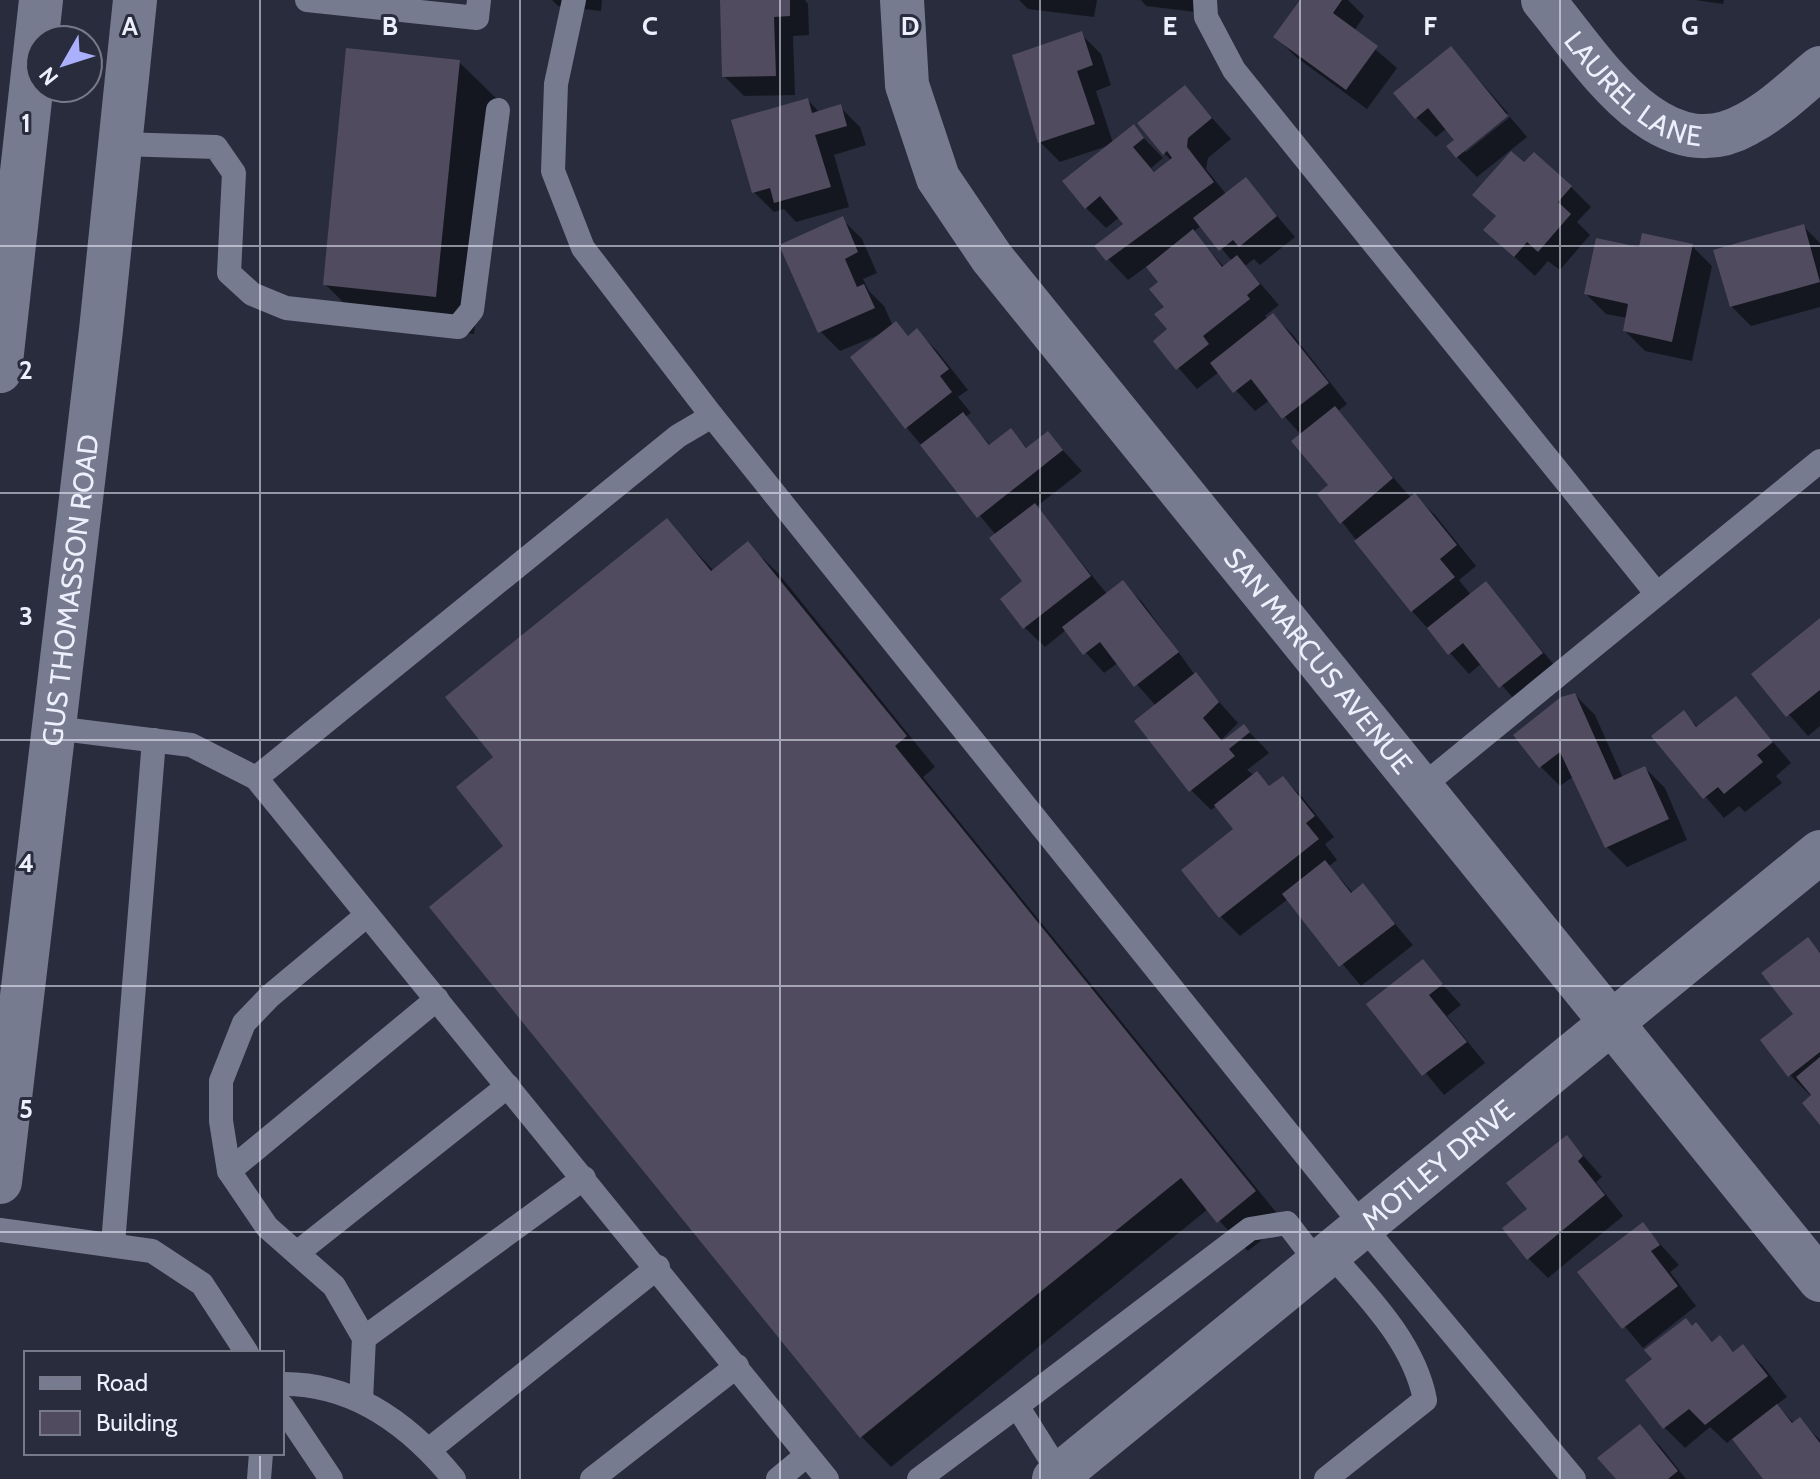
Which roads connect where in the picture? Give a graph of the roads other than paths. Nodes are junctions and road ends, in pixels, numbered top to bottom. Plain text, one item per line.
1 (41, 0) edge
2 (135, 0) edge
3 (307, 0) edge
4 (479, 0) edge
5 (574, 0) edge
6 (902, 0) edge
7 (1205, 0) edge
8 (1543, 0) edge
9 (1820, 68) edge
10 (498, 110) dead end
11 (120, 144) junction
12 (0, 371) edge
13 (712, 416) junction
14 (1820, 461) edge
15 (1657, 594) junction
16 (54, 728) junction
17 (154, 740) junction
18 (256, 778) junction
19 (1419, 789) junction
20 (1820, 852) edge
21 (367, 915) junction
22 (437, 999) junction
23 (1610, 1021) junction
24 (508, 1086) junction
25 (229, 1171) junction
26 (584, 1178) junction
27 (0, 1182) edge
28 (1362, 1225) junction
29 (0, 1230) edge
30 (113, 1244) junction
31 (297, 1253) junction
32 (1323, 1257) junction
33 (658, 1267) junction
34 (1820, 1280) edge
35 (364, 1338) junction
36 (246, 1351) edge
37 (737, 1366) junction
38 (284, 1384) edge
39 (361, 1400) junction
40 (1017, 1406) junction
41 (284, 1409) edge
42 (430, 1449) junction
43 (261, 1455) edge
44 (807, 1455) junction
45 (1059, 1477) edge
46 (259, 1479) edge
47 (331, 1479) edge
48 (454, 1479) edge
49 (592, 1479) edge
50 (778, 1479) edge
51 (827, 1479) edge
52 (919, 1479) edge
53 (1326, 1479) edge
54 (1574, 1479) edge

1 - 12 street
2 - 11 street, GUS THOMASSON ROAD
3 - 4 lane
5 - 13 lane
6 - 19 street, SAN MARCUS AVENUE
7 - 15 lane
8 - 9 street, LAUREL LANE
10 - 11 lane
11 - 16 street, GUS THOMASSON ROAD
13 - 18 lane
13 - 28 lane
14 - 15 lane
15 - 19 lane
16 - 17 lane
16 - 27 street, GUS THOMASSON ROAD
17 - 18 lane
17 - 30 lane
18 - 21 lane
19 - 23 street, SAN MARCUS AVENUE
20 - 23 street, MOTLEY DRIVE
21 - 22 lane
21 - 25 lane
22 - 24 lane
22 - 25 lane
23 - 28 street, MOTLEY DRIVE
23 - 34 street, SAN MARCUS AVENUE
24 - 26 lane
24 - 31 lane
25 - 31 lane
26 - 33 lane
26 - 35 lane
28 - 32 street, MOTLEY DRIVE
28 - 54 lane
29 - 30 lane
30 - 36 lane
31 - 35 lane
32 - 40 lane
32 - 45 street, MOTLEY DRIVE
32 - 53 lane
33 - 37 lane
33 - 42 lane
35 - 39 lane
37 - 44 lane
37 - 49 lane
38 - 39 lane
39 - 42 lane
40 - 45 lane
40 - 52 lane
41 - 47 lane
42 - 48 lane
43 - 46 lane
44 - 50 lane
44 - 51 lane

